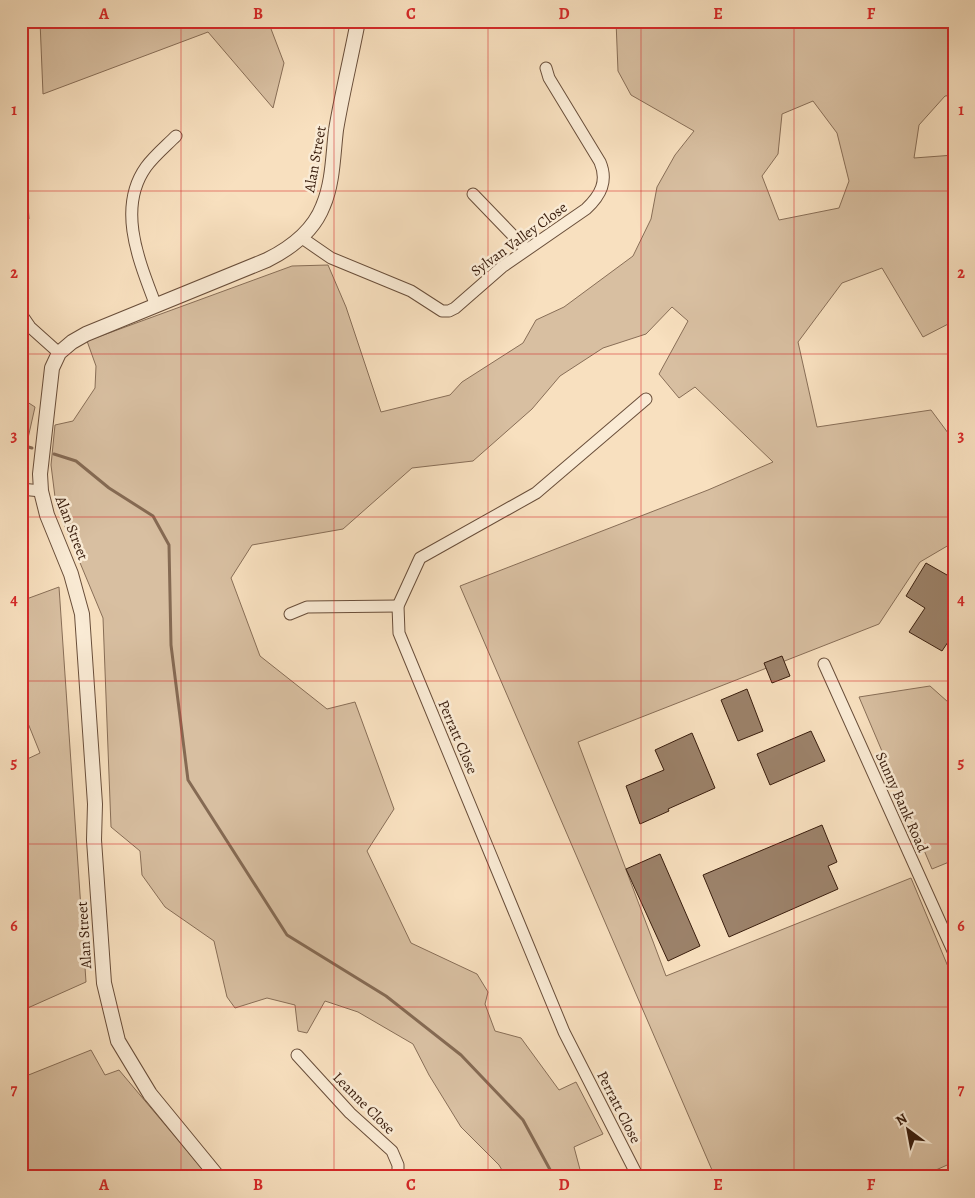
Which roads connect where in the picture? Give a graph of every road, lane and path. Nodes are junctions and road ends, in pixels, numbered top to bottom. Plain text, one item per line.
1 (358, 21) edge
2 (546, 68) dead end
3 (176, 136) dead end
4 (473, 194) dead end
5 (302, 238) junction
6 (526, 249) junction
7 (156, 306) junction
8 (21, 314) edge
9 (59, 353) junction
10 (646, 399) dead end
11 (21, 489) edge
12 (41, 491) junction
13 (398, 606) junction
14 (290, 614) dead end
15 (824, 664) dead end
16 (954, 953) edge
17 (297, 1055) dead end
18 (218, 1177) edge
19 (398, 1177) edge
20 (638, 1177) edge

1 - 5 street, Alan Street
2 - 6 street, Sylvan Valley Close
3 - 7 street
4 - 6 street
5 - 6 street, Sylvan Valley Close
5 - 7 street, Alan Street
7 - 9 street, Alan Street
8 - 9 street
9 - 12 street, Alan Street
10 - 13 street, Perratt Close
11 - 12 street
12 - 18 street, Alan Street
13 - 14 street
13 - 20 street, Perratt Close
15 - 16 street, Sunny Bank Road
17 - 19 street, Leanne Close

